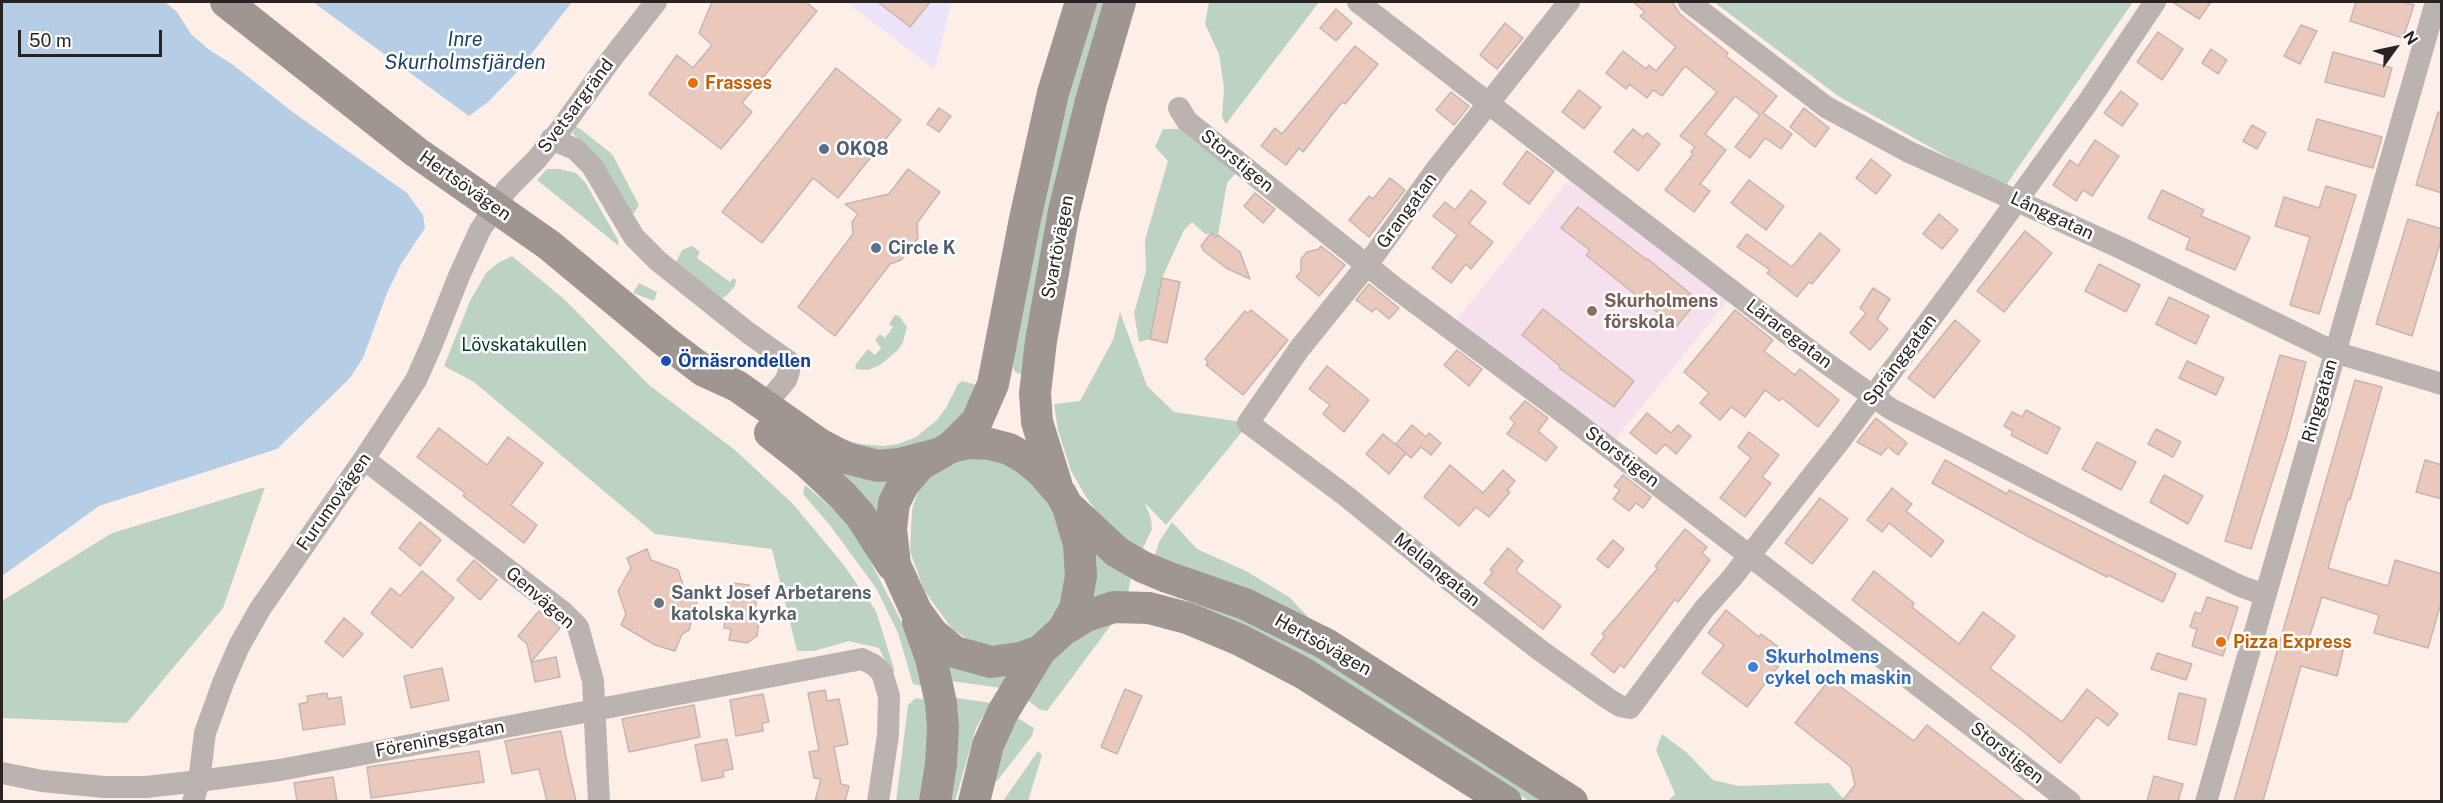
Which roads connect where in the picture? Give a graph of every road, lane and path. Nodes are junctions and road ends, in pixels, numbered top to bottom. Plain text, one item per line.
1 (225, 2) edge
2 (656, 2) edge
3 (1081, 2) edge
4 (1119, 2) edge
5 (1358, 2) edge
6 (1569, 2) edge
7 (1689, 2) edge
8 (2155, 2) edge
9 (2436, 2) edge
10 (1489, 102) junction
11 (1179, 108) dead end
12 (551, 139) junction
13 (2018, 201) junction
14 (495, 208) junction
15 (1367, 265) junction
16 (2334, 352) junction
17 (704, 371) junction
18 (2442, 384) edge
19 (1873, 396) junction
20 (765, 405) junction
21 (1248, 423) joint
22 (944, 450) junction
23 (364, 459) junction
24 (1065, 500) junction
25 (1750, 555) junction
26 (906, 590) junction
27 (2265, 595) junction
28 (1063, 630) junction
29 (1040, 651) junction
30 (1630, 708) joint
31 (593, 709) junction
32 (2, 773) edge
33 (196, 791) edge
34 (599, 801) edge
35 (878, 801) edge
36 (935, 801) edge
37 (974, 801) edge
38 (1506, 801) edge
39 (1572, 801) edge
40 (2070, 801) edge
41 (2206, 801) edge

1 - 14 main road, Hertsövägen
2 - 12 street, Svetsargränd
3 - 22 main road, Svartövägen
4 - 24 main road, Svartövägen
5 - 10 street, Läraregatan
6 - 10 street, Grangatan
7 - 13 street, Långgatan
8 - 13 street, Spränggatan
9 - 16 street, Ringgatan
10 - 15 street, Grangatan
10 - 19 street, Läraregatan
11 - 15 street, Storstigen
12 - 14 street, Svetsargränd
12 - 20 street
13 - 16 street, Långgatan
13 - 19 street, Spränggatan
14 - 17 main road, Hertsövägen
14 - 23 street, Furumovägen
15 - 21 street, Grangatan
15 - 25 street, Storstigen
16 - 18 street, Långgatan
16 - 27 street, Ringgatan
17 - 20 main road, Hertsövägen
17 - 26 main road, Hertsövägen
19 - 25 street, Spränggatan
19 - 27 street, Läraregatan
20 - 22 main road, Hertsövägen
21 - 30 street, Mellangatan
22 - 24 main road
22 - 26 main road
23 - 31 street, Genvägen
23 - 33 street, Furumovägen
24 - 28 main road
24 - 39 main road, Hertsövägen
25 - 30 street, Spränggatan
25 - 40 street, Storstigen
26 - 29 main road
26 - 36 main road
27 - 41 street, Ringgatan
28 - 29 main road
28 - 38 main road, Hertsövägen
29 - 37 main road
31 - 33 street, Föreningsgatan
31 - 34 street, Genvägen
31 - 35 street, Föreningsgatan
32 - 33 street, Föreningsgatan

